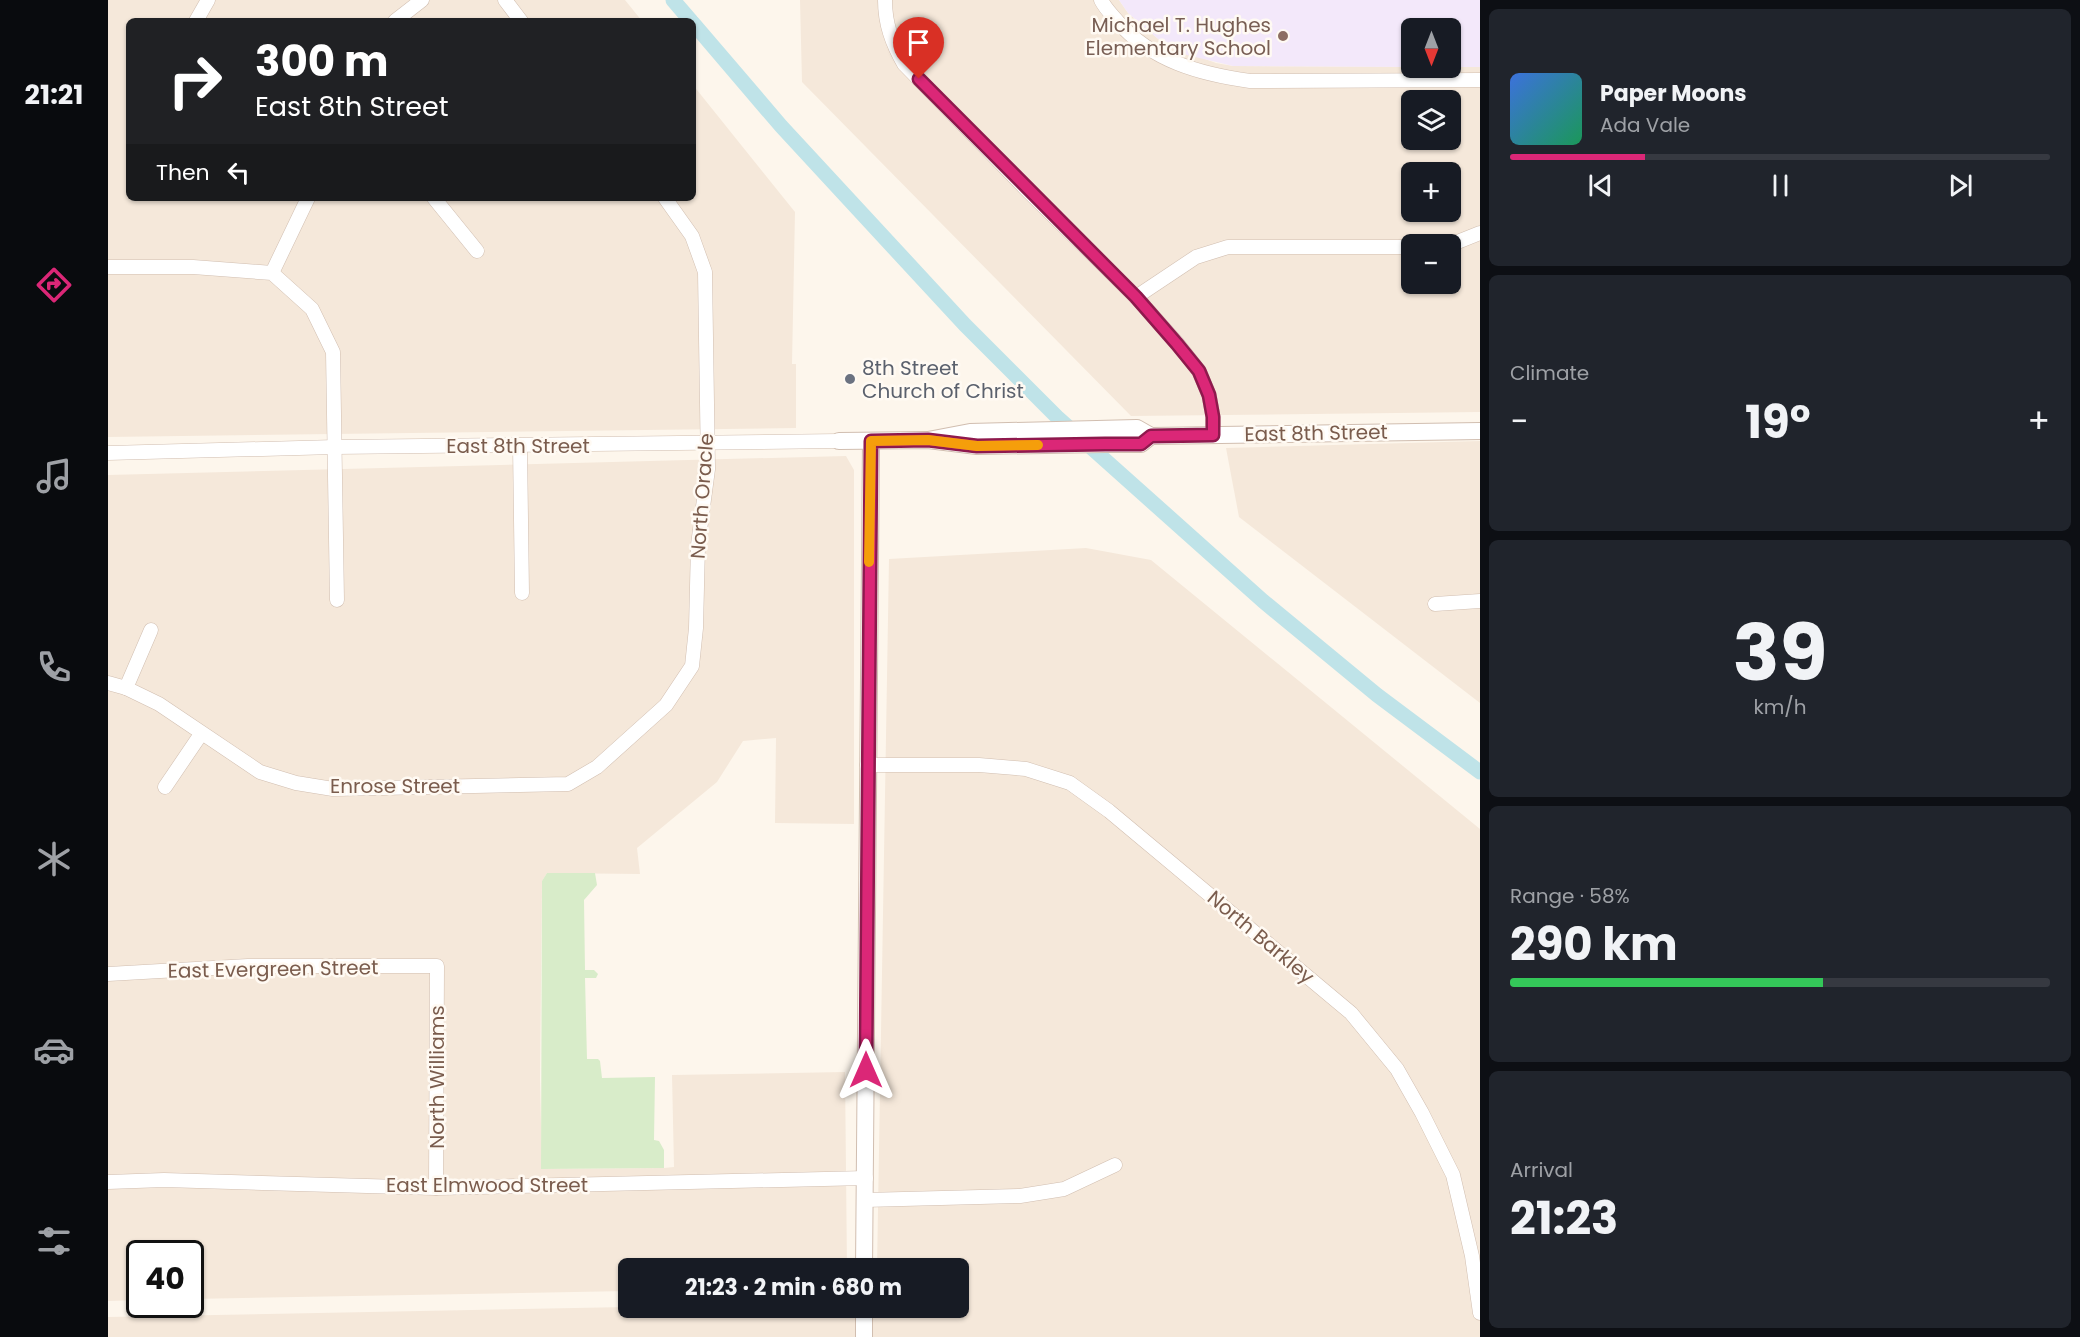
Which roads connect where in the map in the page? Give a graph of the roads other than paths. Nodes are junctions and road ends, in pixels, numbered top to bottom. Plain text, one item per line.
1 (208, 0) edge
2 (422, 0) edge
3 (505, 0) edge
4 (885, 0) edge
5 (1101, 0) edge
6 (198, 18) edge
7 (399, 18) edge
8 (519, 18) edge
9 (1480, 80) edge
10 (307, 201) edge
11 (436, 201) edge
12 (667, 201) edge
13 (1480, 233) edge
14 (1461, 241) edge
15 (1401, 247) edge
16 (477, 251) dead end
17 (108, 267) edge
18 (272, 273) junction
19 (1136, 297) junction
20 (1480, 431) edge
21 (1213, 435) junction
22 (1151, 436) junction
23 (928, 440) junction
24 (838, 441) joint
25 (871, 441) junction
26 (708, 444) junction
27 (520, 446) junction
28 (335, 447) junction
29 (108, 453) edge
30 (522, 593) dead end
31 (337, 600) dead end
32 (1480, 601) edge
33 (1435, 604) dead end
34 (151, 630) dead end
35 (108, 683) edge
36 (126, 688) junction
37 (201, 734) junction
38 (867, 765) junction
39 (597, 767) joint
40 (165, 787) dead end
41 (437, 966) joint
42 (108, 974) edge
43 (1115, 1165) dead end
44 (866, 1178) junction
45 (108, 1182) edge
46 (436, 1188) junction
47 (865, 1200) junction
48 (1476, 1256) edge
49 (864, 1258) edge
50 (1480, 1313) edge
51 (864, 1318) edge
52 (864, 1337) edge

1 - 6 street
2 - 7 street
3 - 8 street
4 - 19 street
5 - 9 street
10 - 18 street
11 - 16 street
12 - 26 street, North Oracle
13 - 14 street
15 - 19 street
17 - 18 street
18 - 28 street
19 - 21 street
20 - 21 street, East 8th Street
21 - 22 street, East 8th Street
22 - 23 street, East 8th Street
22 - 23 street, East 8th Street
23 - 25 street, East 8th Street
24 - 25 street, East 8th Street
24 - 26 street, East 8th Street
25 - 38 street
26 - 27 street, East 8th Street
26 - 39 street, North Oracle
27 - 28 street, East 8th Street
27 - 30 street
28 - 29 street, East 8th Street
28 - 31 street
32 - 33 street
34 - 36 street
35 - 36 street, Enrose Street
36 - 37 street, Enrose Street
37 - 39 street, Enrose Street
37 - 40 street
38 - 44 street
38 - 48 street, North Barkley
41 - 42 street, East Evergreen Street
41 - 46 street, North Williams
43 - 47 street
44 - 46 street, East Elmwood Street
44 - 47 street
45 - 46 street, East Elmwood Street
47 - 49 street
48 - 50 street, North Barkley
51 - 52 street

